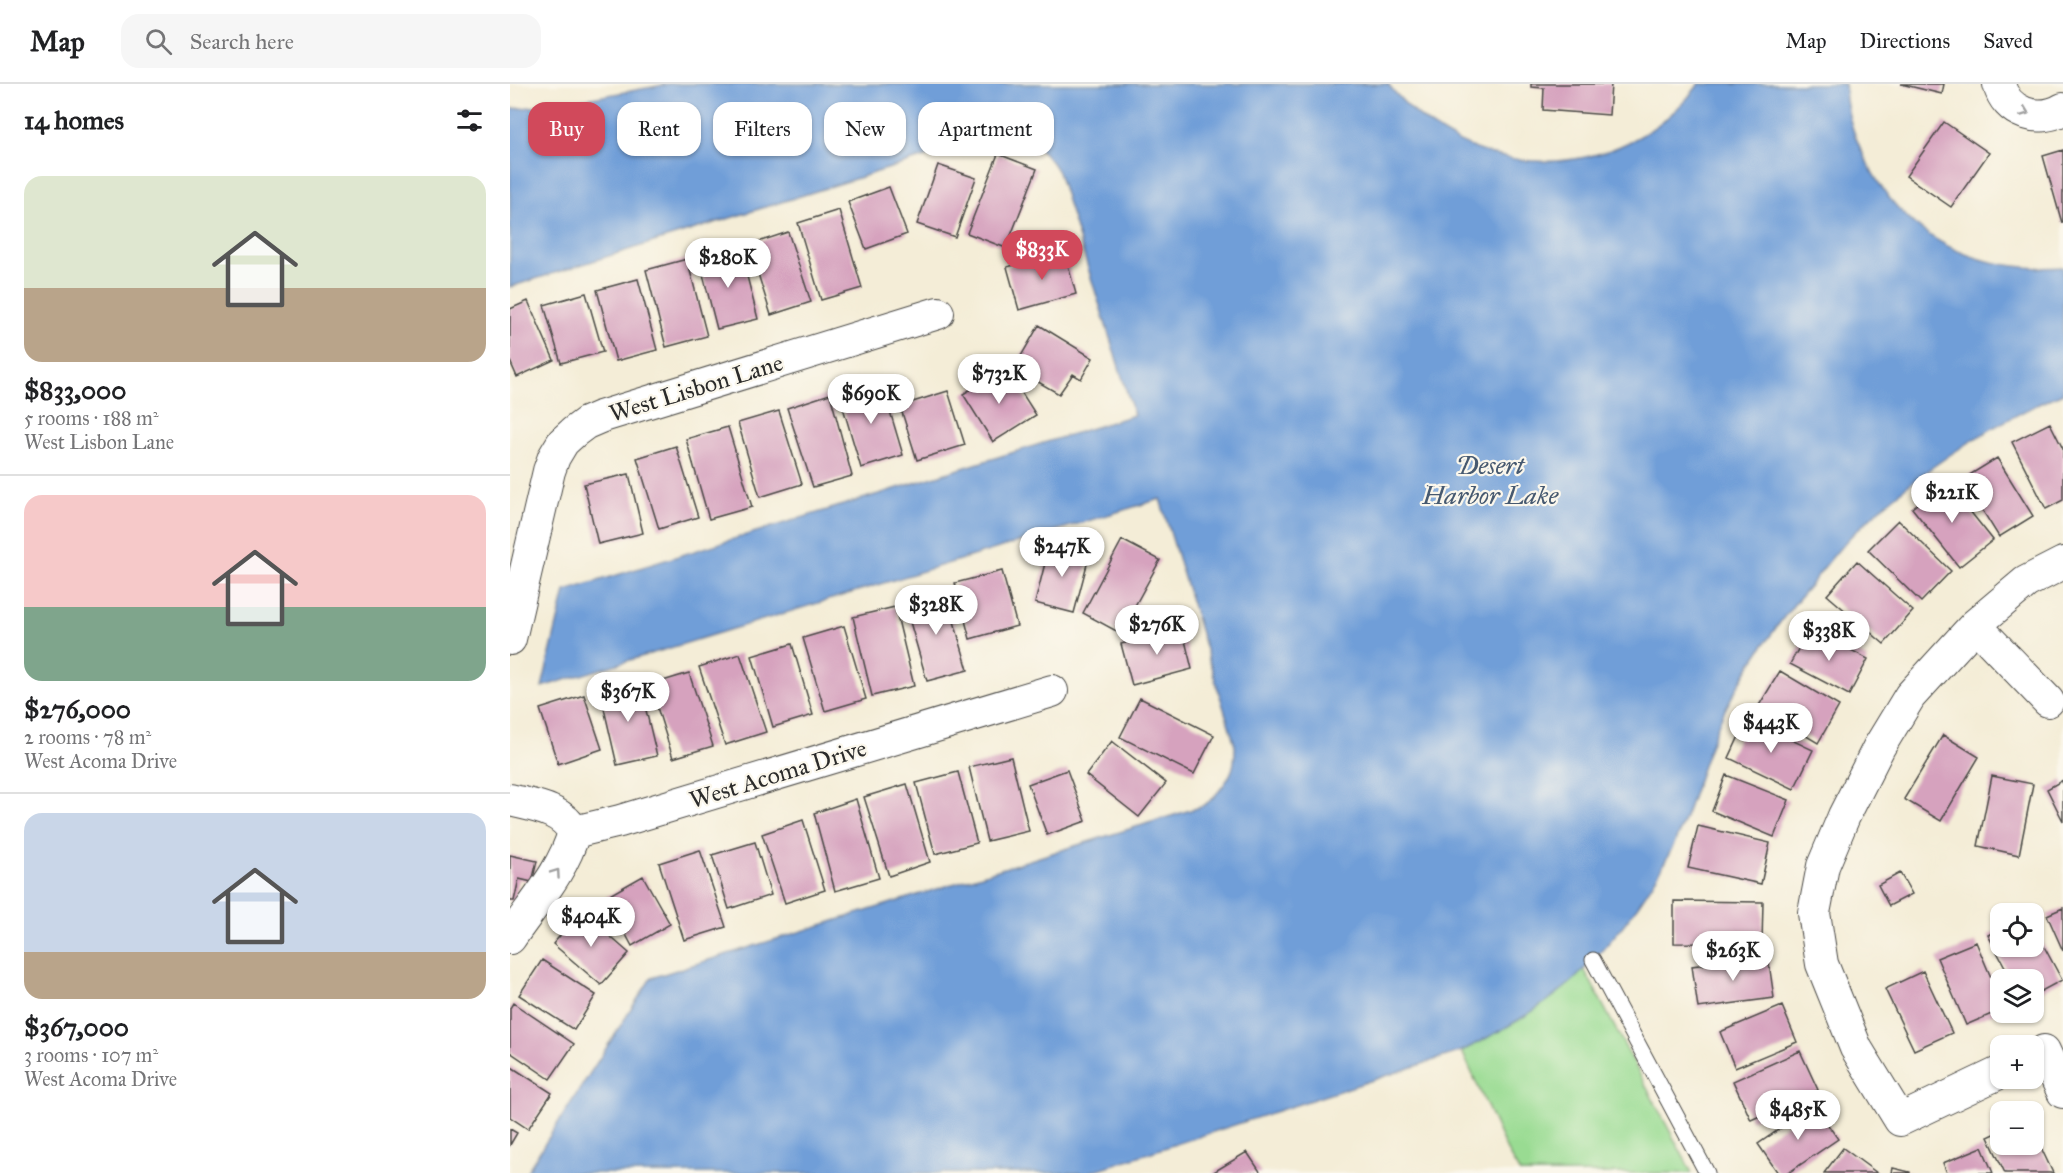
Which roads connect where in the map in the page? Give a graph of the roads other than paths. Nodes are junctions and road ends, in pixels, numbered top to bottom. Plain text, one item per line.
1 (1999, 84) edge
2 (2063, 109) edge
3 (938, 313) dead end
4 (2063, 563) edge
5 (1975, 625) junction
6 (510, 639) edge
7 (1053, 691) dead end
8 (2048, 701) dead end
9 (510, 800) edge
10 (574, 832) junction
11 (510, 938) edge
12 (1593, 960) dead end
13 (2047, 1050) edge
14 (1990, 1077) edge
15 (2063, 1092) edge
16 (1707, 1173) edge

1 -> 2 street
3 - 6 street, West Lisbon Lane
4 - 5 street
5 - 8 street
5 - 14 street
7 - 10 street, West Acoma Drive
9 - 10 street
11 -> 10 street
12 - 16 lane
13 - 15 street

